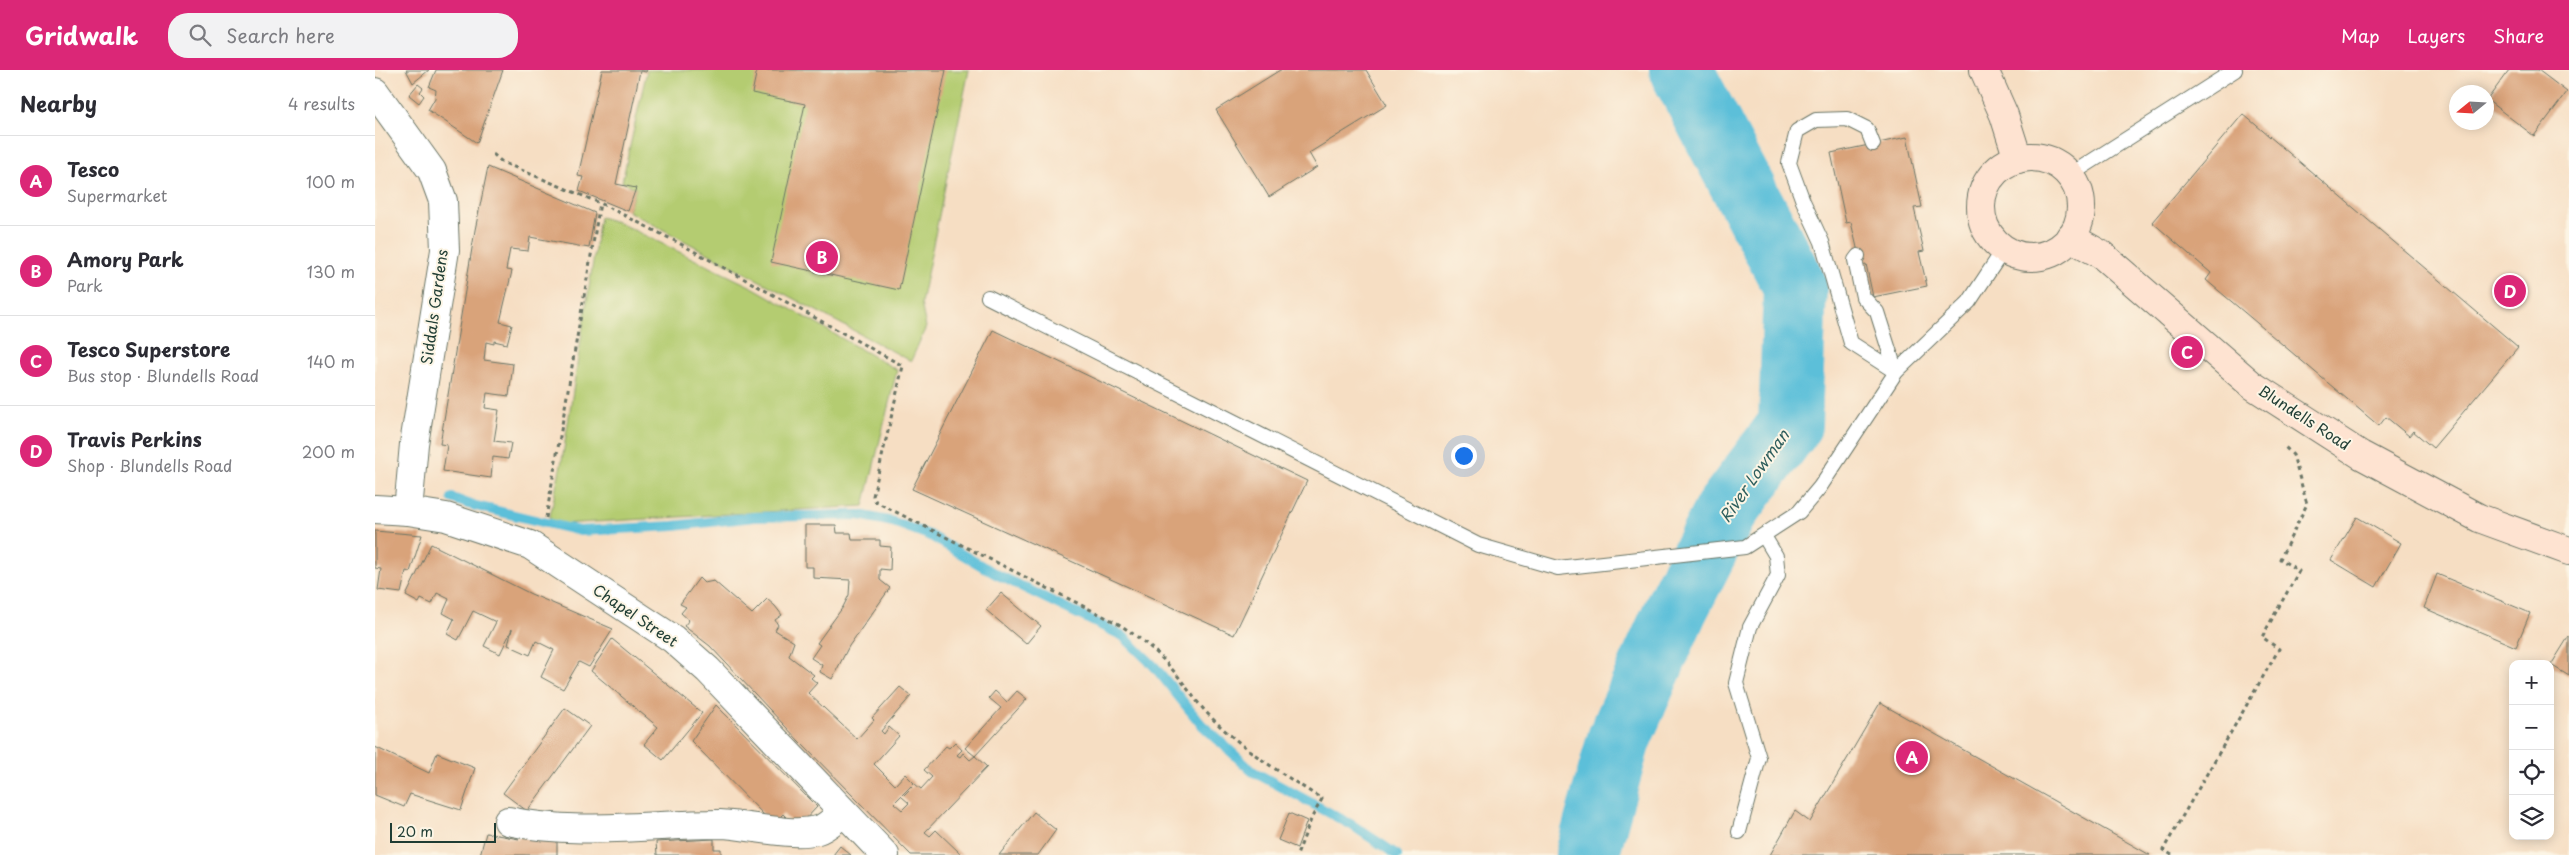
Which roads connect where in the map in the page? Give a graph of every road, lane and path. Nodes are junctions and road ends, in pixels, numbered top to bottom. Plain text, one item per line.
1 (1984, 70) edge
2 (2235, 70) edge
3 (375, 92) edge
4 (1873, 144) dead end
5 (493, 154) dead end
6 (2018, 159) junction
7 (2070, 175) junction
8 (599, 203) junction
9 (2070, 237) junction
10 (2004, 249) junction
11 (1859, 256) dead end
12 (988, 297) dead end
13 (1896, 372) junction
14 (2291, 409) junction
15 (375, 509) edge
16 (408, 510) junction
17 (546, 518) dead end
18 (1763, 536) junction
19 (2569, 551) edge
20 (843, 813) junction
21 (508, 821) dead end
22 (1739, 832) dead end
23 (885, 855) edge
24 (1297, 855) edge
25 (2172, 855) edge

1 - 6 street
2 - 7 lane
3 - 16 street, Siddals Gardens
4 - 13 lane
5 - 8 path
6 - 7 street
6 - 10 street
7 - 9 street
8 - 17 path
8 - 24 path
9 - 10 street
9 - 14 street, Blundells Road
10 - 13 lane
11 - 13 lane
12 - 18 lane
13 - 18 lane
14 - 19 street, Blundells Road
14 - 25 path
15 - 16 street, Chapel Street
16 - 20 street, Chapel Street
18 - 22 lane
20 - 21 street
20 - 23 street, Chapel Street

